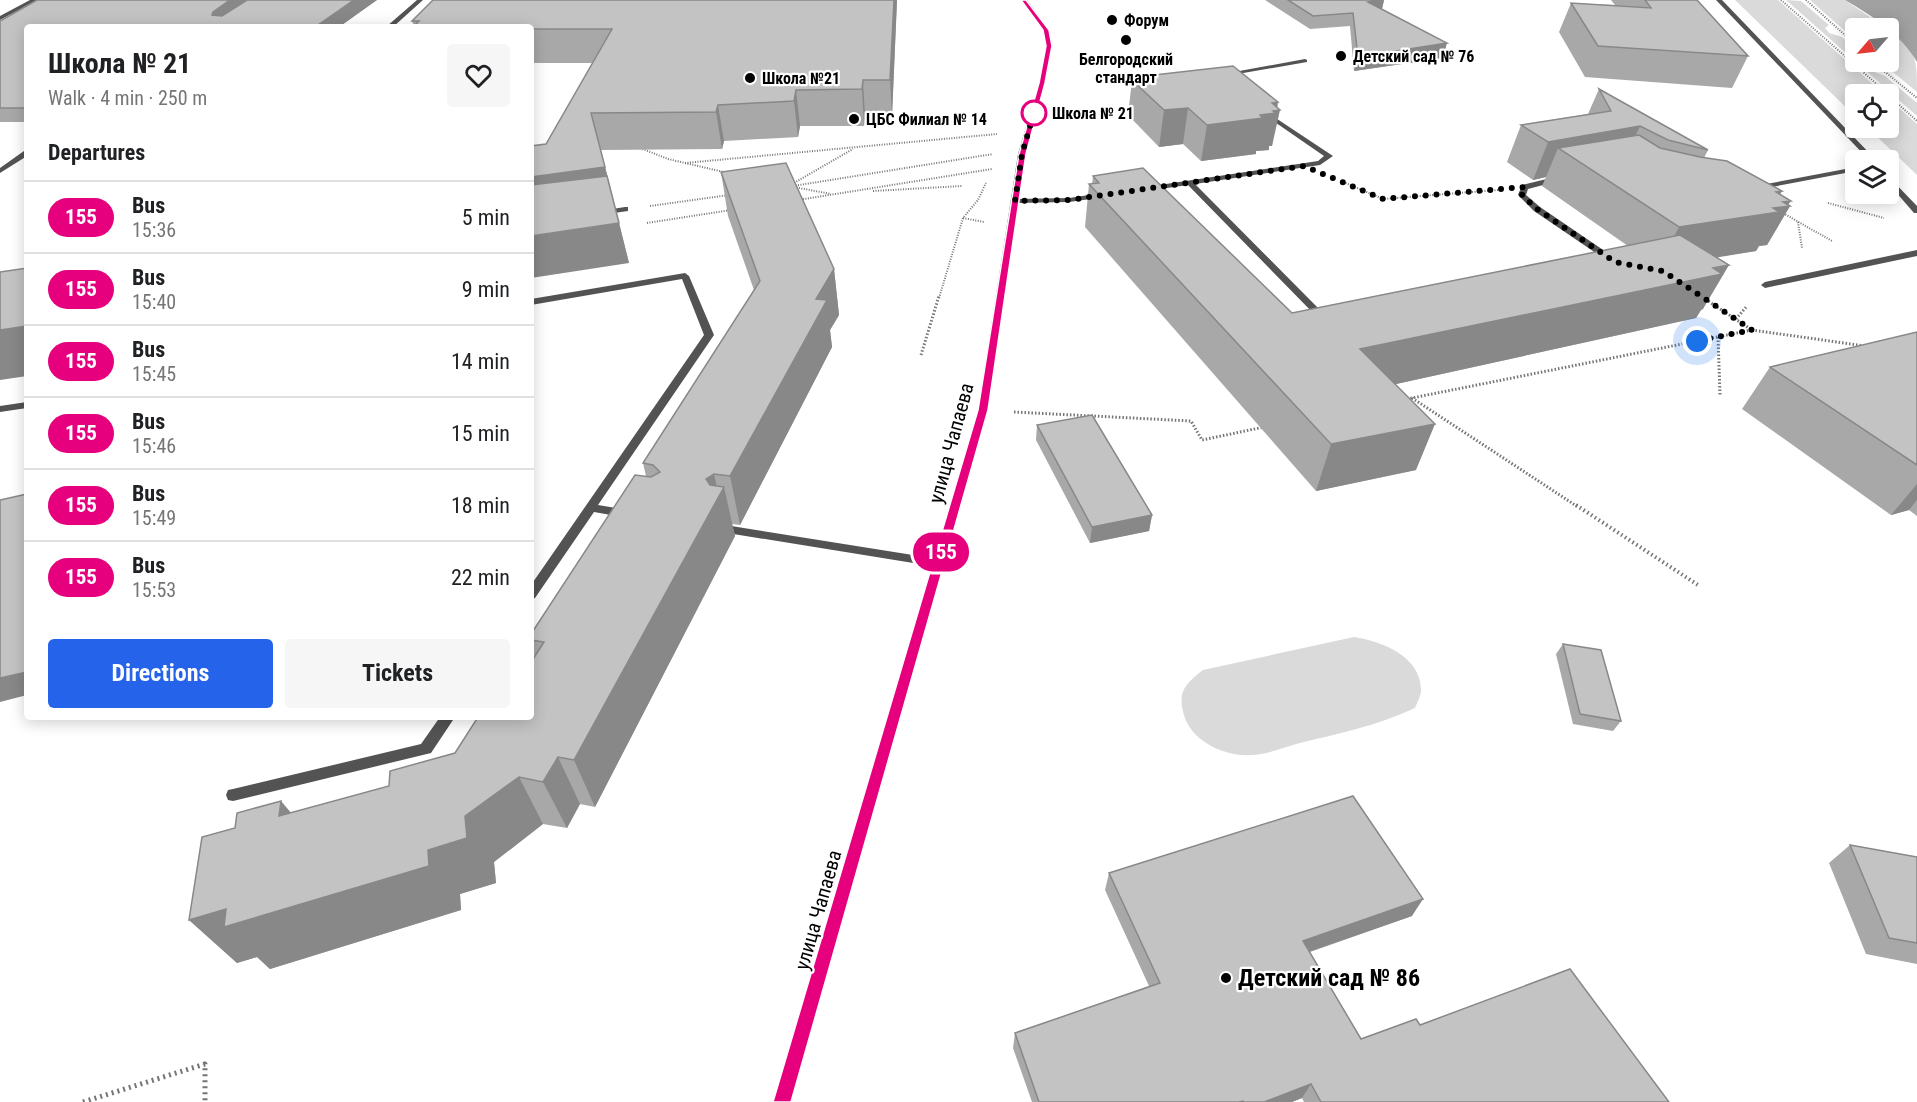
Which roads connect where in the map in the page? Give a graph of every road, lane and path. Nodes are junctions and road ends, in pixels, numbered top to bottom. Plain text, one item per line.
1 (34, 0) edge
2 (420, 0) edge
3 (1024, 0) edge
4 (1719, 0) edge
5 (1781, 0) edge
6 (1806, 0) edge
7 (0, 18) edge
8 (392, 24) edge
9 (1845, 35) edge
10 (1305, 61) dead end
11 (1885, 72) edge
12 (1222, 82) edge
13 (1876, 84) edge
14 (1917, 98) edge
15 (1254, 105) edge
16 (1899, 105) edge
17 (1917, 121) edge
18 (1004, 134) dead end
19 (634, 146) edge
20 (856, 147) junction
21 (1863, 150) edge
22 (1000, 152) dead end
23 (24, 155) edge
24 (996, 161) dead end
25 (685, 163) junction
26 (1304, 166) junction
27 (993, 169) junction
28 (0, 171) edge
29 (1845, 171) edge
30 (731, 173) edge
31 (1566, 177) edge
32 (1190, 183) junction
33 (788, 186) junction
34 (962, 186) dead end
35 (1525, 187) junction
36 (1135, 190) edge
37 (1742, 190) joint
38 (1899, 191) edge
39 (852, 192) junction
40 (730, 194) edge
41 (835, 194) junction
42 (1113, 194) edge
43 (790, 201) edge
44 (1015, 201) junction
45 (1818, 201) dead end
46 (625, 209) joint
47 (733, 210) edge
48 (1917, 211) edge
49 (590, 214) edge
50 (1884, 218) dead end
51 (642, 224) dead end
52 (1917, 253) edge
53 (1868, 263) junction
54 (1604, 264) edge
55 (1765, 285) dead end
56 (1700, 295) edge
57 (534, 301) edge
58 (1342, 310) edge
59 (1752, 330) junction
60 (1719, 336) junction
61 (1876, 348) edge
62 (921, 355) dead end
63 (1720, 395) dead end
64 (1412, 398) junction
65 (1401, 400) edge
66 (24, 405) edge
67 (0, 409) edge
68 (983, 410) junction
69 (1272, 426) edge
70 (590, 508) junction
71 (644, 516) edge
72 (725, 529) edge
73 (938, 563) junction
74 (1698, 585) dead end
75 (534, 591) edge
76 (446, 720) edge
77 (233, 795) dead end
78 (83, 1102) edge
79 (204, 1102) edge
80 (782, 1102) edge

1 - 7 street
2 - 8 street
3 - 44 street, улица Чапаева
4 - 21 street
5 - 13 path
6 - 9 path
10 - 12 street
11 - 14 path
15 - 26 street
16 - 17 path
18 - 20 path
19 - 25 path
20 - 25 path
20 - 33 path
22 - 33 path
23 - 28 street
24 - 27 path
25 - 30 path
26 - 32 street
26 - 35 path
27 - 39 path
27 - 62 path
29 - 37 street
31 - 35 street
32 - 36 street
32 - 58 street
33 - 41 path
34 - 39 path
35 - 54 street
37 - 53 path
38 - 48 street
39 - 41 path
40 - 46 path
41 - 43 path
42 - 44 street
44 - 68 street, улица Чапаева
45 - 50 path
46 - 49 street
47 - 51 path
52 - 53 street
53 - 55 street
56 - 59 path
57 - 70 street
59 - 60 path
59 - 61 path
60 - 63 path
60 - 64 path
64 - 65 path
64 - 74 path
66 - 67 street
68 - 69 path
68 - 73 street, улица Чапаева
70 - 71 street
70 - 75 street
72 - 73 street
73 - 80 street, улица Чапаева
76 - 77 street
78 - 79 path

